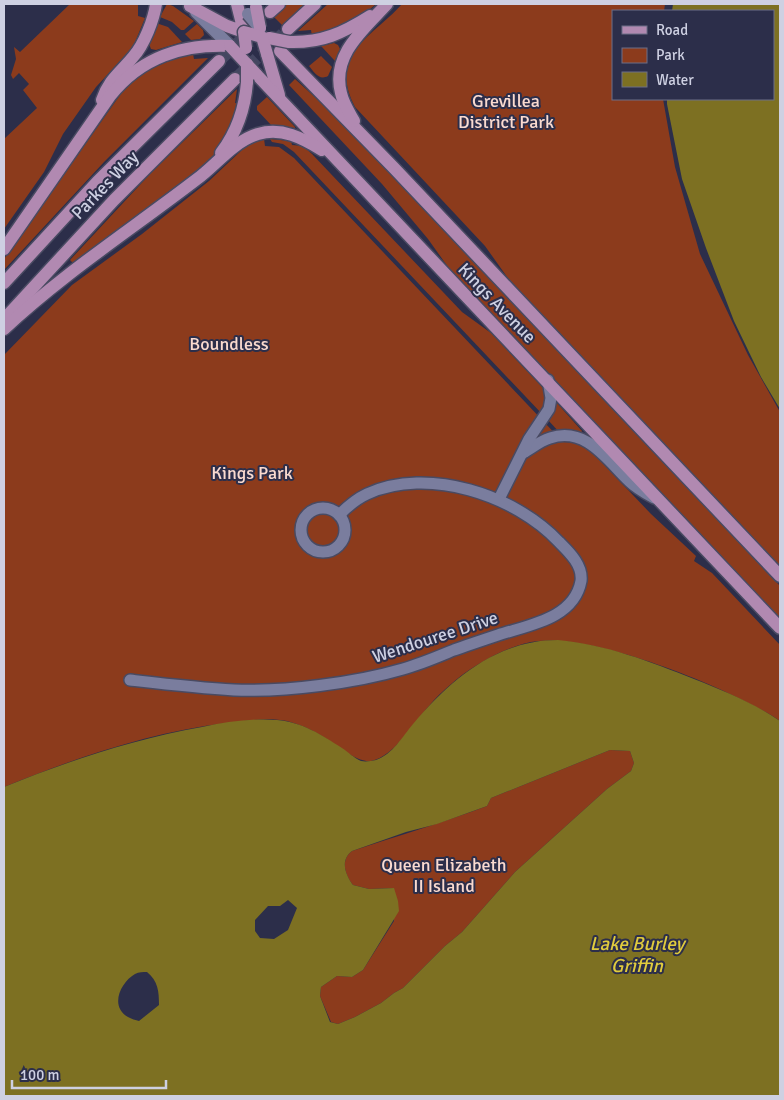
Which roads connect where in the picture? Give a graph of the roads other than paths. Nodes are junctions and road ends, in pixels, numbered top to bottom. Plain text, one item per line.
1 (156, 4) edge
2 (236, 4) edge
3 (315, 4) edge
4 (188, 5) edge
5 (385, 6) edge
6 (246, 15) edge
7 (288, 29) tunnel mouth
8 (264, 34) junction
9 (222, 43) junction
10 (246, 48) junction
11 (276, 53) junction
12 (218, 61) tunnel mouth
13 (247, 64) junction
14 (246, 78) junction
15 (281, 100) junction
16 (98, 115) junction
17 (359, 133) junction
18 (335, 158) junction
19 (206, 172) junction
20 (4, 249) edge
21 (4, 283) edge
22 (4, 320) edge
23 (4, 329) edge
24 (548, 380) junction
25 (523, 453) junction
26 (499, 500) junction
27 (665, 504) junction
28 (339, 515) dead end
29 (780, 576) edge
30 (780, 628) edge
31 (130, 680) dead end

1 - 16 main road
2 - 6 main road
3 - 7 main road
4 - 6 main road
4 - 9 street, Kings Avenue
5 - 11 main road
5 - 17 main road
6 - 8 main road, bridge
6 - 8 main road, bridge
6 - 10 main road, bridge
8 - 11 main road, bridge
8 - 11 main road, bridge
9 - 10 main road, bridge
9 - 13 main road, Kings Avenue, bridge
9 - 16 main road
10 - 11 main road
10 - 13 main road, bridge
11 - 15 main road
11 - 17 main road, Kings Avenue
12 - 21 main road, Parkes Way
13 - 14 main road, Kings Avenue, bridge
14 - 15 main road, Kings Avenue
14 - 19 main road
14 - 22 main road, Parkes Way
15 - 18 main road, Kings Avenue
16 - 20 main road
17 - 29 main road, Kings Avenue
18 - 19 main road
18 - 24 main road, Kings Avenue
19 - 23 main road
24 - 25 street
24 - 27 main road, Kings Avenue
25 - 26 street
25 - 27 street
26 - 28 street, Wendouree Drive
26 - 31 street, Wendouree Drive
27 - 30 main road, Kings Avenue

